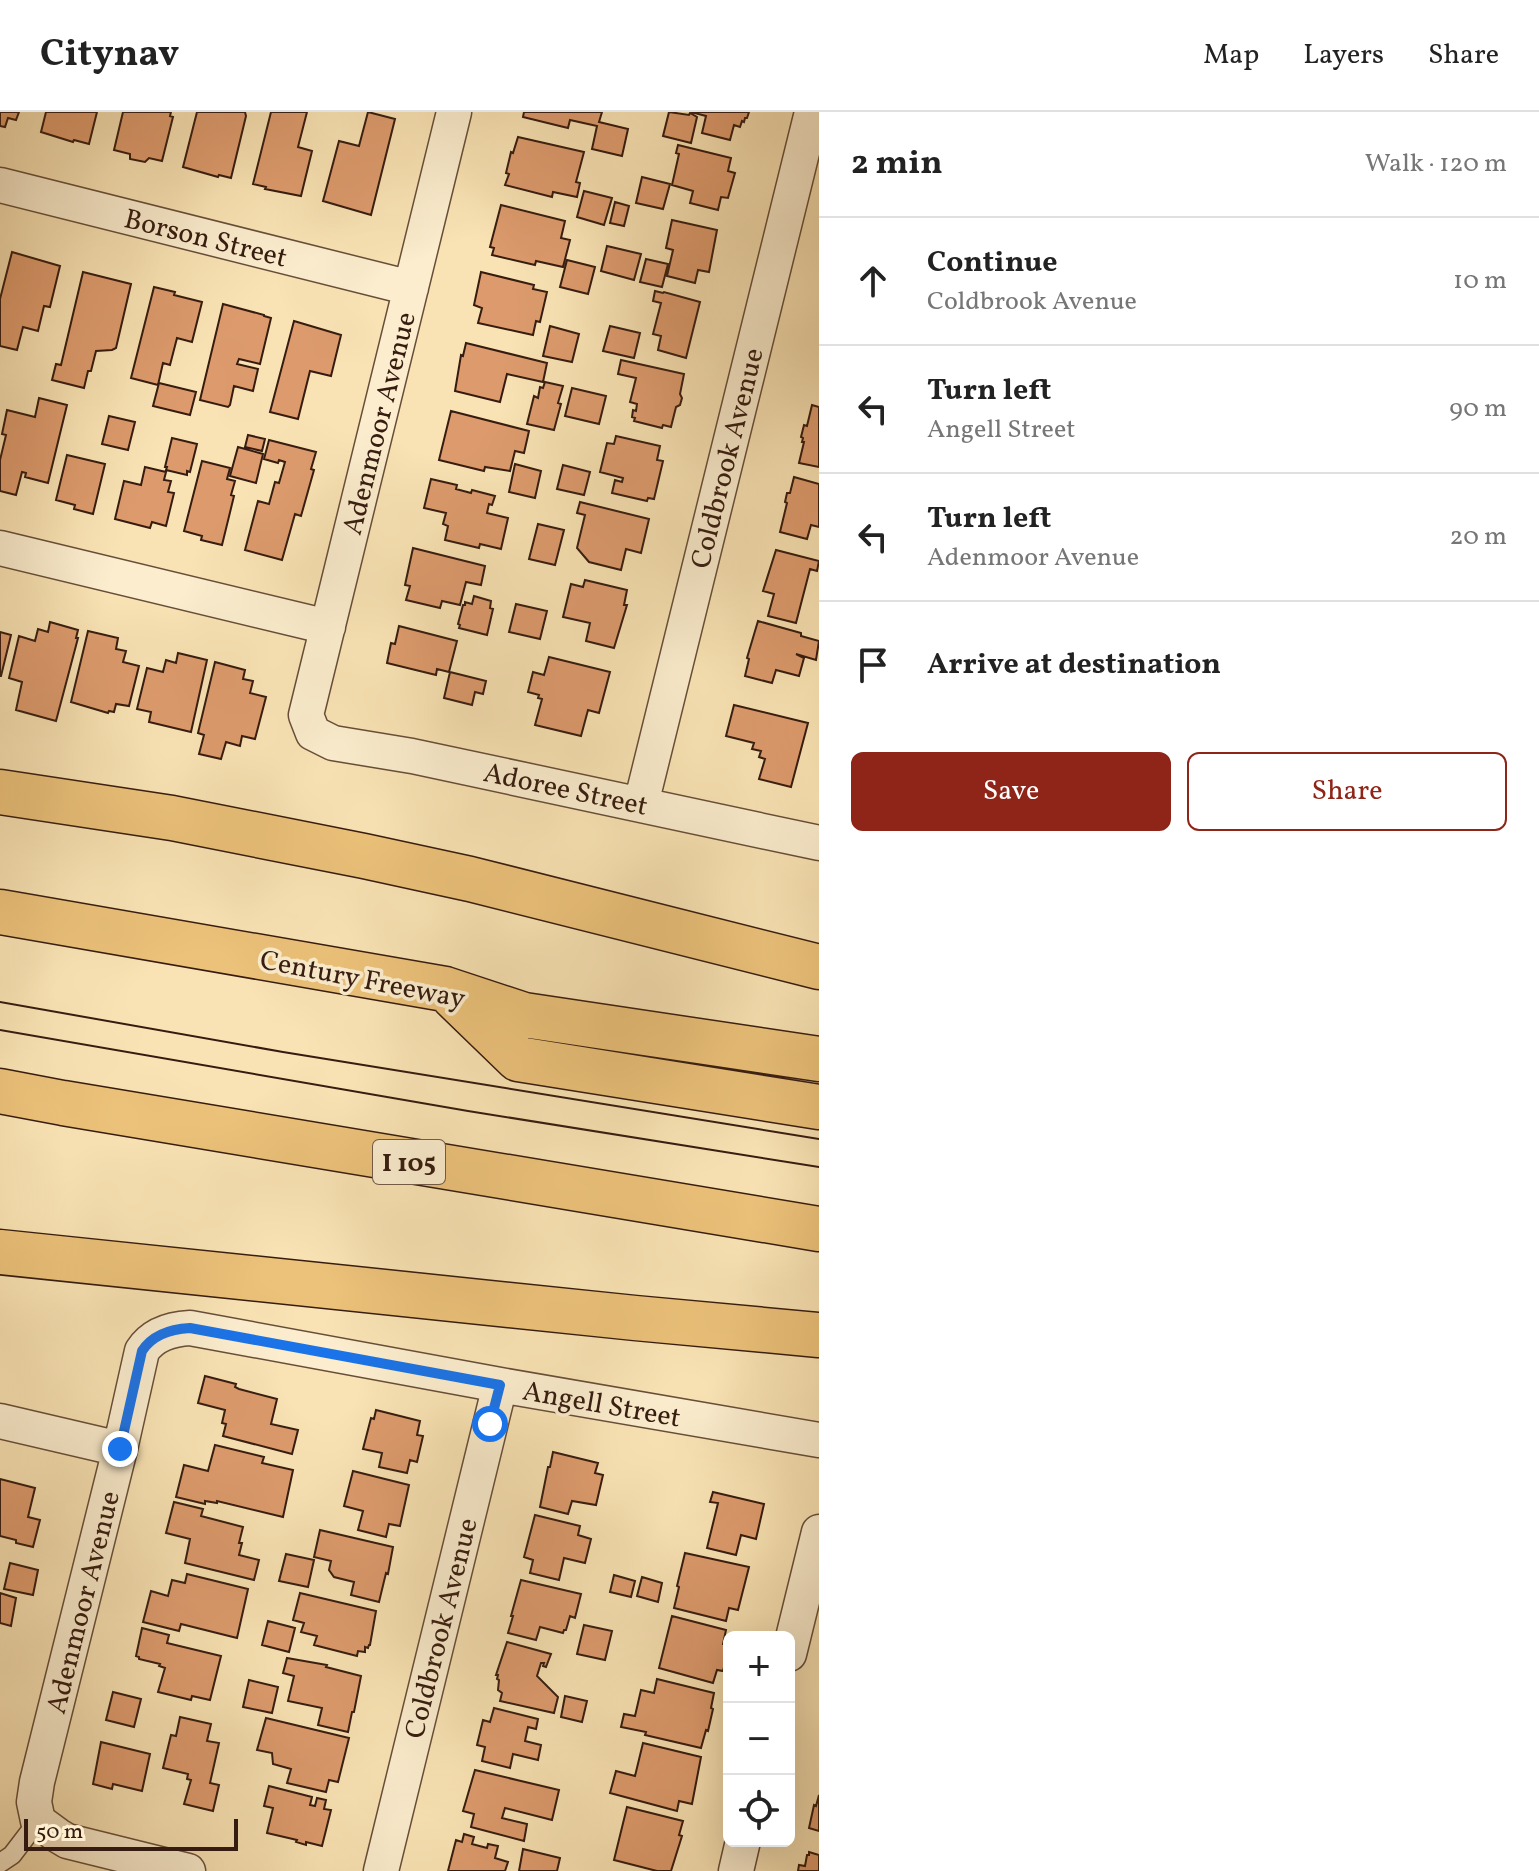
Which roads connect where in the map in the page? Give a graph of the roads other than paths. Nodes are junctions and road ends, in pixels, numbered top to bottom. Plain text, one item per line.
1 (454, 112) edge
2 (812, 112) edge
3 (0, 185) edge
4 (411, 288) junction
5 (0, 548) edge
6 (328, 627) junction
7 (313, 733) joint
8 (0, 792) edge
9 (641, 804) junction
10 (819, 843) edge
11 (0, 912) edge
12 (819, 967) edge
13 (445, 989) junction
14 (819, 1059) edge
15 (0, 1091) edge
16 (819, 1107) edge
17 (819, 1229) edge
18 (0, 1252) edge
19 (819, 1335) edge
20 (152, 1340) joint
21 (500, 1385) junction
22 (0, 1421) edge
23 (819, 1440) edge
24 (120, 1449) junction
25 (819, 1532) edge
26 (795, 1631) edge
27 (38, 1821) junction
28 (742, 1847) edge
29 (0, 1863) edge
30 (188, 1871) edge
31 (381, 1871) edge
32 (736, 1871) edge

1 - 4 street, Adenmoor Avenue
2 - 9 street, Coldbrook Avenue
3 - 4 street, Borson Street
4 - 6 street, Adenmoor Avenue
5 - 6 street
6 - 7 street, Adenmoor Avenue
7 - 9 street, Adoree Street
8 - 12 highway
9 - 10 street, Adoree Street
11 - 13 highway, Century Freeway
13 - 14 highway, Century Freeway
13 - 16 highway
15 - 17 highway, I 105
18 - 19 highway
20 - 21 street, Angell Street
20 - 24 street, Adenmoor Avenue
21 - 23 street, Angell Street
21 - 31 street, Coldbrook Avenue
22 - 24 street
24 - 27 street, Adenmoor Avenue
25 - 26 street
27 - 29 lane
27 - 30 street
28 - 32 street

